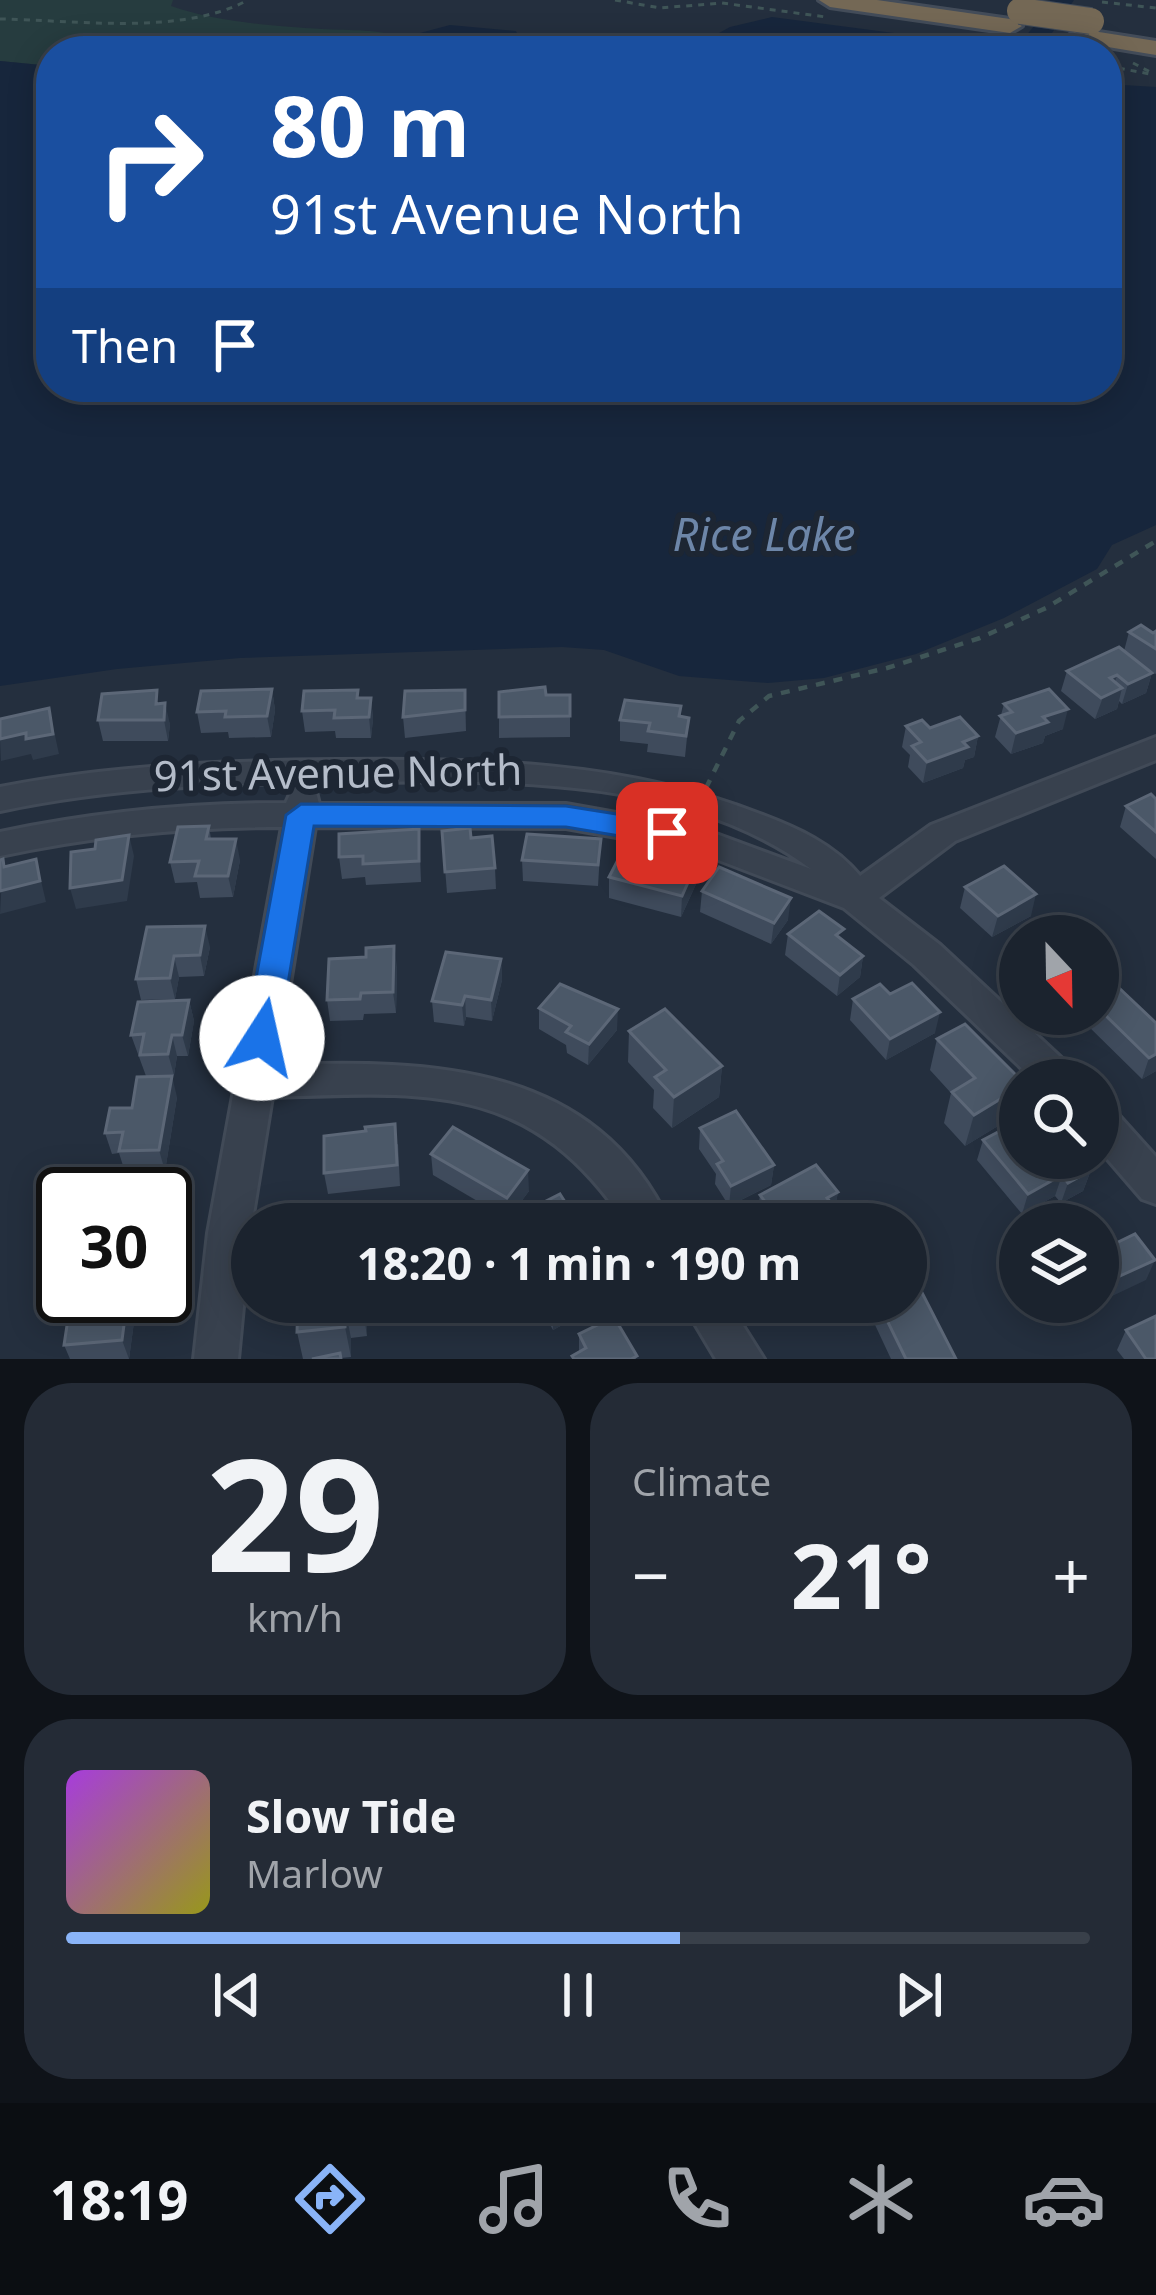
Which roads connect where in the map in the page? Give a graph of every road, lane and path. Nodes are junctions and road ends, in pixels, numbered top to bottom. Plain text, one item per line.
1 (248, 0) edge
2 (615, 0) edge
3 (944, 0) edge
4 (1156, 8) edge
5 (836, 10) edge
6 (0, 19) edge
7 (1008, 28) junction
8 (1156, 32) edge
9 (1076, 33) edge
10 (1122, 42) edge
11 (1156, 48) edge
12 (1122, 68) edge
13 (1156, 74) edge
14 (1156, 541) edge
15 (1153, 754) edge
16 (309, 771) junction
17 (702, 795) dead end
18 (0, 799) edge
19 (301, 815) junction
20 (0, 844) edge
21 (856, 899) junction
22 (1037, 1059) edge
23 (254, 1082) junction
24 (1119, 1144) edge
25 (1156, 1186) edge
26 (633, 1203) edge
27 (717, 1323) edge
28 (215, 1359) edge
29 (742, 1359) edge

1 - 6 path
2 - 5 path
3 - 7 highway
4 - 9 path
5 - 7 highway
7 - 9 highway
7 - 9 path, bridge
8 - 9 highway
10 - 11 highway
12 - 13 path
14 - 17 path
15 - 21 street
16 - 18 street, 91st Avenue North
16 - 19 street
16 - 21 street, 91st Avenue North
19 - 20 street, 91st Avenue North
19 - 21 street, 91st Avenue North
19 - 23 street
21 - 22 street
23 - 26 street
23 - 28 street
24 - 25 street
27 - 29 street

